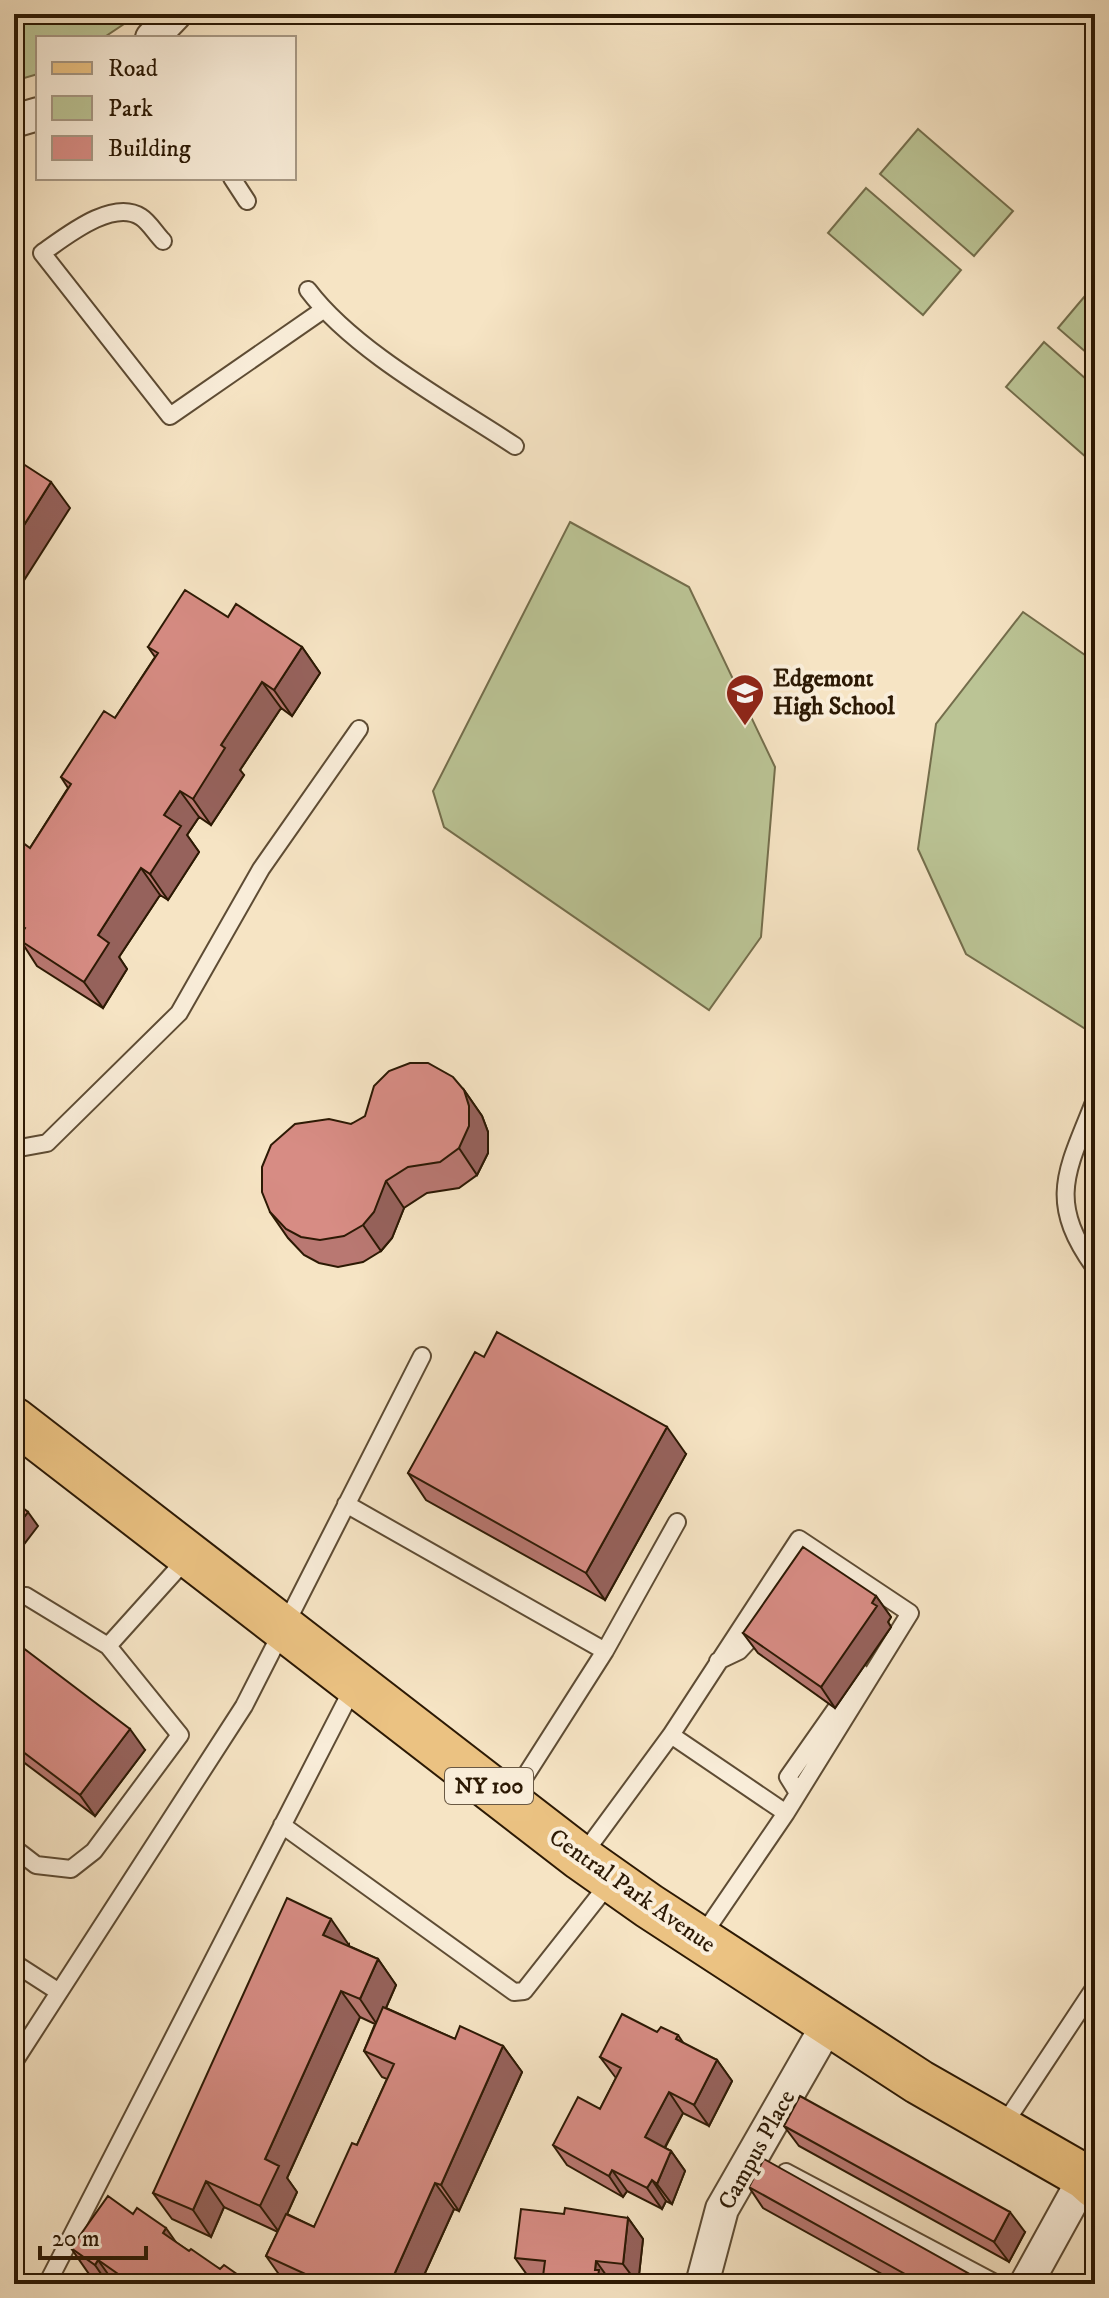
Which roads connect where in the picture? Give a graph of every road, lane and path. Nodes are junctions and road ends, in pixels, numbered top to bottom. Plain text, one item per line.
1 (175, 14) edge
2 (154, 36) edge
3 (36, 115) edge
4 (14, 121) edge
5 (233, 180) edge
6 (247, 201) dead end
7 (163, 241) dead end
8 (308, 290) dead end
9 (323, 310) junction
10 (515, 446) dead end
11 (359, 729) dead end
12 (1095, 1100) edge
13 (14, 1149) edge
14 (1095, 1268) edge
15 (422, 1356) dead end
16 (14, 1420) edge
17 (346, 1504) junction
18 (677, 1522) dead end
19 (190, 1555) junction
20 (14, 1597) edge
21 (284, 1626) junction
22 (108, 1646) junction
23 (605, 1651) junction
24 (717, 1661) junction
25 (356, 1682) junction
26 (671, 1735) junction
27 (798, 1793) junction
28 (509, 1802) junction
29 (786, 1813) junction
30 (282, 1825) junction
31 (14, 1848) edge
32 (596, 1868) junction
33 (700, 1940) junction
34 (14, 1963) edge
35 (1095, 1987) edge
36 (59, 1992) junction
37 (828, 2024) junction
38 (14, 2062) edge
39 (1000, 2131) junction
40 (753, 2155) junction
41 (1092, 2181) edge
42 (47, 2284) edge
43 (702, 2284) edge
44 (997, 2284) edge
45 (1026, 2284) edge

1 - 2 street
3 - 4 street
5 - 6 lane
7 - 9 lane
8 - 9 lane
9 - 10 lane
11 - 13 lane
12 - 14 lane
15 - 17 lane
16 - 19 main road, Central Park Avenue / NY 100
17 - 21 lane
17 - 23 lane
18 - 23 lane
19 - 21 main road, Central Park Avenue / NY 100
19 - 22 lane
20 - 22 lane
21 - 25 main road, Central Park Avenue / NY 100
21 - 36 lane
22 - 31 lane
23 - 28 lane
24 - 26 lane
24 - 27 lane
24 - 27 lane
25 - 28 main road, Central Park Avenue / NY 100
25 - 30 lane
26 - 29 lane
26 - 32 lane
27 - 29 lane
28 - 32 main road, Central Park Avenue / NY 100
29 - 33 lane
30 - 32 lane
30 - 42 lane
32 - 33 main road, Central Park Avenue / NY 100
33 - 37 main road, Central Park Avenue / NY 100
34 - 36 lane
35 - 39 lane
36 - 38 lane
37 - 39 main road, Central Park Avenue / NY 100
37 - 40 street, Campus Place
39 - 41 main road, Central Park Avenue / NY 100
40 - 43 street, Campus Place
40 - 44 lane
41 - 45 street

